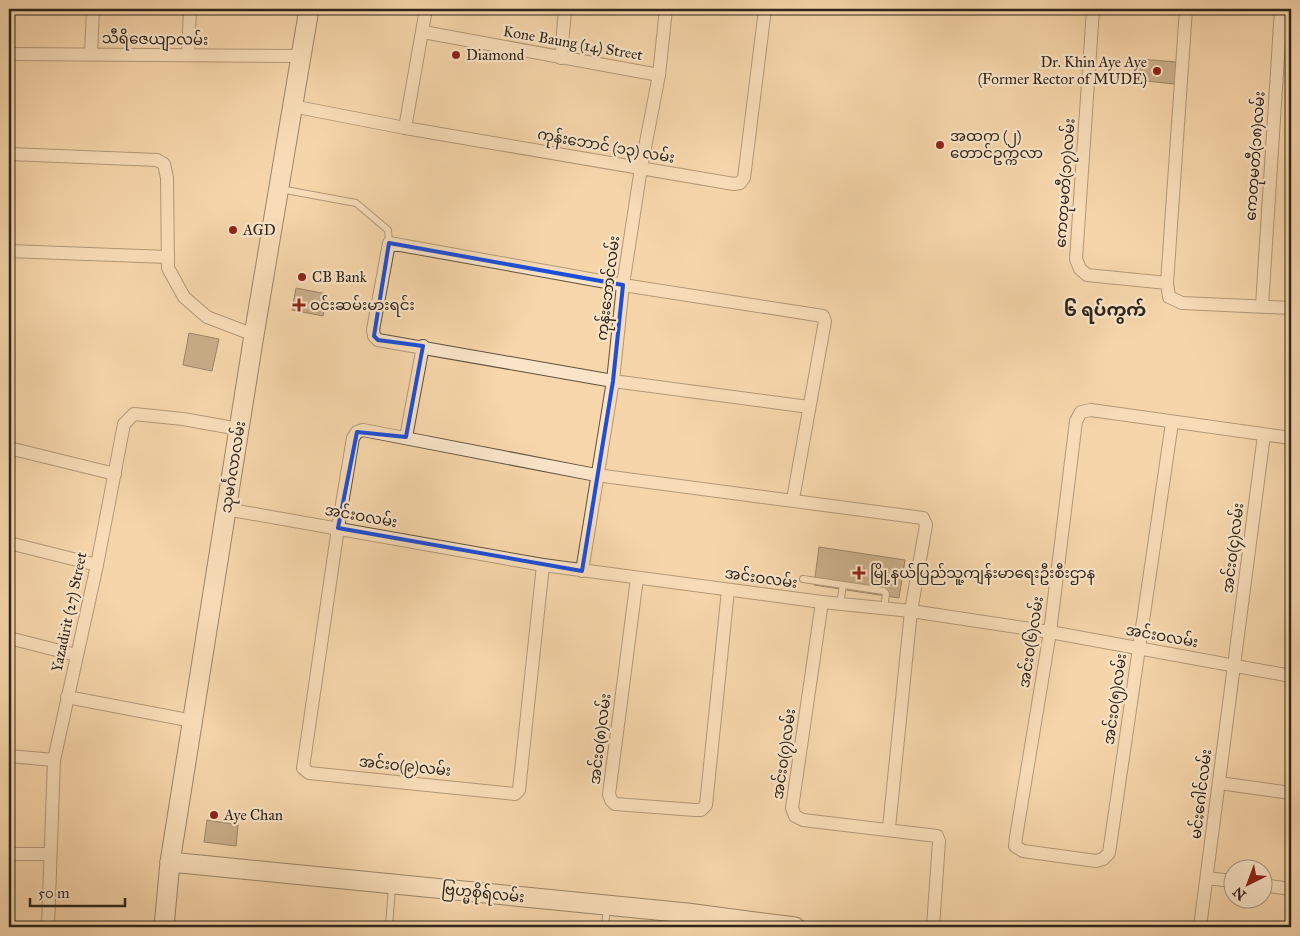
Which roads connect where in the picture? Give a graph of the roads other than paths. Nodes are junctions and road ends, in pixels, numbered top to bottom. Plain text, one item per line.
1 (93, 9) edge
2 (190, 9) edge
3 (309, 9) edge
4 (426, 9) edge
5 (565, 9) edge
6 (666, 9) edge
7 (765, 9) edge
8 (1093, 9) edge
9 (1186, 9) edge
10 (1281, 9) edge
11 (422, 32) junction
12 (9, 54) edge
13 (92, 54) junction
14 (188, 55) junction
15 (301, 56) junction
16 (561, 58) junction
17 (659, 75) junction
18 (292, 106) junction
19 (405, 128) junction
20 (9, 154) edge
21 (641, 168) junction
22 (278, 189) junction
23 (389, 243) junction
24 (9, 250) edge
25 (168, 257) junction
26 (1167, 283) junction
27 (623, 285) junction
28 (1262, 306) junction
29 (1291, 308) edge
30 (254, 335) junction
31 (423, 346) junction
32 (613, 381) junction
33 (809, 407) junction
34 (1172, 423) junction
35 (239, 429) junction
36 (1264, 435) junction
37 (406, 437) junction
38 (1291, 438) edge
39 (9, 448) edge
40 (114, 474) junction
41 (596, 475) junction
42 (793, 500) junction
43 (226, 509) junction
44 (338, 528) junction
45 (9, 543) edge
46 (97, 565) junction
47 (543, 565) junction
48 (582, 571) junction
49 (638, 578) junction
50 (803, 579) dead end
51 (843, 585) junction
52 (728, 590) junction
53 (822, 602) junction
54 (840, 604) junction
55 (884, 608) junction
56 (911, 611) junction
57 (1050, 632) junction
58 (9, 638) edge
59 (1138, 648) junction
60 (76, 654) junction
61 (1234, 666) junction
62 (1291, 676) edge
63 (67, 698) junction
64 (193, 721) junction
65 (9, 756) edge
66 (54, 760) junction
67 (1219, 783) junction
68 (1291, 793) edge
69 (889, 828) junction
70 (9, 854) edge
71 (50, 854) junction
72 (1103, 859) joint
73 (170, 862) junction
74 (1207, 878) junction
75 (1222, 880) edge
76 (392, 883) junction
77 (1272, 886) edge
78 (1291, 889) edge
79 (607, 905) junction
80 (686, 920) edge
81 (389, 925) edge
82 (48, 927) edge
83 (164, 927) edge
84 (404, 927) edge
85 (605, 927) edge
86 (795, 927) edge
87 (933, 927) edge
88 (1200, 927) edge

1 - 13 street
2 - 14 street
3 - 15 main road, သုမင်္ဂလာလမ်း
4 - 11 street
5 - 16 street
6 - 17 street, ကုန်းဘောင်လမ်း
7 - 21 street, ကုန်းဘောင် (၁၃) လမ်း
8 - 26 street, ကေတုမတီ(၁၇)လမ်း
9 - 26 street
10 - 28 street, ကေတုမတီ(၁၈)လမ်း
11 - 16 street, Kone Baung (14) Street
11 - 19 street
12 - 13 street, သီရိဇေယျာလမ်း
13 - 14 street, သီရိဇေယျာလမ်း
14 - 15 street, သီရိဇေယျာလမ်း
15 - 18 main road, သုမင်္ဂလာလမ်း
16 - 17 street, Kone Baung (14) Street
17 - 21 street, ကုန်းဘောင်လမ်း
18 - 19 street, ကုန်းဘောင် (၁၃) လမ်း
18 - 22 main road, သုမင်္ဂလာလမ်း
19 - 21 street, ကုန်းဘောင် (၁၃) လမ်း
20 - 25 street
21 - 27 street, ကုန်းဘောင်လမ်း
22 - 23 lane
22 - 30 main road, သုမင်္ဂလာလမ်း
23 - 27 street
23 - 31 street
24 - 25 street
25 - 30 street
26 - 28 street
27 - 32 street, ကုန်းဘောင်လမ်း
27 - 33 street
28 - 29 street
30 - 35 main road, သုမင်္ဂလာလမ်း
31 - 32 street
31 - 37 street
32 - 33 street
32 - 41 street, ကုန်းဘောင်လမ်း
33 - 42 street
34 - 36 street
34 - 57 street, အင်းဝ(၆)လမ်း
34 - 59 street, အင်းဝ(၅)လမ်း
35 - 40 street, Yazadirit (27) Street
35 - 43 main road, သုမင်္ဂလာလမ်း
36 - 38 street
36 - 61 street, အင်းဝ(၄)လမ်း
37 - 41 street
37 - 44 street
39 - 40 street
40 - 46 street, Yazadirit (27) Street
41 - 42 street
41 - 48 street, ကုန်းဘောင်လမ်း
42 - 56 street
43 - 44 street, အင်းဝလမ်း
43 - 64 main road, သုမင်္ဂလာလမ်း
44 - 47 street, အင်းဝလမ်း
44 - 47 street, အင်းဝ(၉)လမ်း
45 - 46 street
46 - 60 street, Yazadirit (27) Street
47 - 48 street, အင်းဝလမ်း
48 - 49 street, အင်းဝလမ်း
49 - 52 street, အင်းဝလမ်း
49 - 52 street, အင်းဝ(၈)လမ်း
50 - 51 lane
51 - 54 lane
51 - 55 lane
52 - 53 street, အင်းဝလမ်း
53 - 54 street, အင်းဝလမ်း
53 - 69 street, အင်းဝ(၇)လမ်း
54 - 55 street, အင်းဝလမ်း
55 - 56 street, အင်းဝလမ်း
56 - 57 street, အင်းဝလမ်း
56 - 69 street
57 - 59 street, အင်းဝလမ်း
57 - 72 street, အင်းဝ(၆)လမ်း
58 - 60 street
59 - 61 street, အင်းဝလမ်း
59 - 72 street, အင်းဝ(၅)လမ်း
60 - 63 street, Yazadirit (27) Street
61 - 62 street, အင်းဝလမ်း
61 - 67 street, မင်းဂေါင်လမ်း
63 - 64 street
63 - 66 street, Yazadirit (27) Street
64 - 73 main road, သုမင်္ဂလာလမ်း
65 - 66 street
66 - 71 street, Yazadirit (27) Street
67 - 68 street
67 - 74 street, မင်းဂေါင်လမ်း
69 - 87 street, အင်းဝ(၇)လမ်း
70 - 71 street
71 - 82 street, Yazadirit (27) Street
73 - 76 main road, ဗြဟ္မစိုရ်လမ်း
73 - 83 main road, သုမင်္ဂလာလမ်း
74 - 75 street
74 - 88 street, မင်းဂေါင်လမ်း
76 - 79 main road, ဗြဟ္မစိုရ်လမ်း
76 - 81 lane
77 - 78 street
79 - 80 main road, ဗြဟ္မစိုရ်လမ်း
79 - 85 lane
80 - 86 main road, ဗြဟ္မစိုရ်လမ်း
81 - 84 lane

